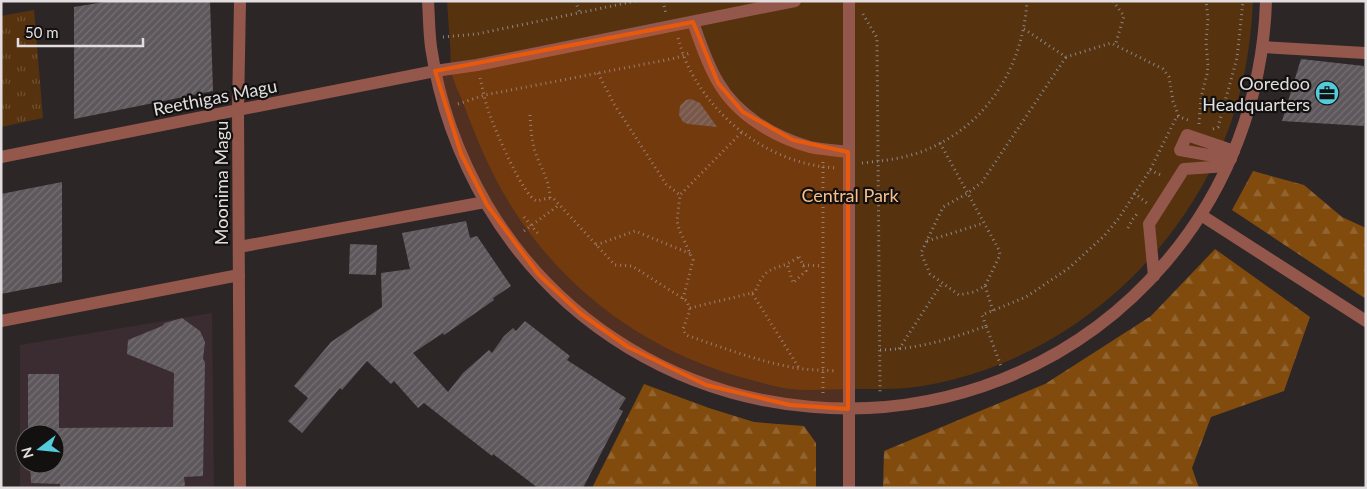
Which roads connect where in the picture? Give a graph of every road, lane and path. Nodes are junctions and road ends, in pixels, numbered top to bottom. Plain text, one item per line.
1 (240, 1) edge
2 (428, 1) edge
3 (575, 1) edge
4 (636, 1) edge
5 (795, 1) edge
6 (1027, 1) edge
7 (1113, 1) edge
8 (1206, 1) edge
9 (1243, 1) edge
10 (1266, 1) edge
11 (780, 3) edge
12 (854, 5) edge
13 (580, 13) junction
14 (693, 22) junction
15 (1024, 29) junction
16 (430, 38) junction
17 (1115, 46) junction
18 (1263, 46) junction
19 (703, 50) junction
20 (1365, 53) edge
21 (1066, 57) junction
22 (477, 66) junction
23 (435, 71) junction
24 (598, 73) junction
25 (484, 95) junction
26 (445, 108) junction
27 (238, 110) junction
28 (530, 115) dead end
29 (1179, 117) junction
30 (1199, 124) junction
31 (742, 132) dead end
32 (940, 143) junction
33 (823, 148) junction
34 (1213, 150) junction
35 (1, 157) edge
36 (848, 158) junction
37 (1231, 159) junction
38 (878, 161) junction
39 (968, 194) junction
40 (680, 195) junction
41 (550, 198) junction
42 (486, 202) junction
43 (559, 205) junction
44 (1201, 215) junction
45 (524, 217) dead end
46 (984, 223) junction
47 (531, 226) junction
48 (540, 236) dead end
49 (511, 240) junction
50 (926, 242) junction
51 (596, 245) junction
52 (239, 247) junction
53 (691, 254) junction
54 (787, 264) junction
55 (803, 266) junction
56 (823, 266) junction
57 (239, 275) junction
58 (1154, 276) junction
59 (942, 282) junction
60 (985, 286) junction
61 (752, 293) junction
62 (683, 299) junction
63 (690, 308) junction
64 (993, 311) junction
65 (1, 321) edge
66 (1366, 321) edge
67 (986, 326) junction
68 (880, 350) junction
69 (898, 350) junction
70 (800, 368) junction
71 (823, 370) junction
72 (848, 372) junction
73 (1005, 378) junction
74 (822, 408) junction
75 (881, 408) junction
76 (848, 409) junction
77 (240, 488) edge
78 (849, 488) edge

1 - 27 street, Moonima Magu
2 - 16 street
3 - 13 path
4 - 13 path
5 - 11 street, Reethigas Magu
6 - 15 path
7 - 17 path
8 - 30 path
9 - 30 path
10 - 18 street
11 - 14 street, Reethigas Magu
12 - 36 street
12 - 38 path
13 - 16 path
14 - 19 street
14 - 22 street, Reethigas Magu
15 - 21 path
15 - 32 path
16 - 23 street
17 - 21 path
17 - 29 path
18 - 20 street
18 - 37 street
19 - 24 path
19 - 33 street
21 - 39 path
22 - 23 street, Reethigas Magu
22 - 25 path
23 - 26 street
23 - 27 street, Reethigas Magu
24 - 25 path
24 - 40 path
25 - 26 path
25 - 41 path
26 - 42 street
27 - 35 street, Reethigas Magu
27 - 52 street, Moonima Magu
28 - 41 path
29 - 30 path
29 - 64 path
31 - 40 path
32 - 38 path
32 - 39 path
33 - 36 street
33 - 56 path
34 - 34 street
34 - 37 street
36 - 38 path
36 - 72 street
37 - 44 street
37 - 58 street
38 - 68 path
39 - 46 path
39 - 50 path
40 - 53 path
41 - 43 path
42 - 49 street
42 - 52 street
43 - 47 path
43 - 51 path
44 - 58 street
44 - 66 street
45 - 47 path
46 - 50 path
46 - 60 path
47 - 48 path
47 - 49 path
49 - 74 street
50 - 59 path
51 - 53 path
51 - 62 path
52 - 57 street, Moonima Magu
53 - 62 path
54 - 55 path
54 - 55 path
54 - 61 path
55 - 56 path
56 - 71 path
57 - 65 street
57 - 77 street, Moonima Magu
58 - 73 street
59 - 60 path
59 - 69 path
60 - 64 path
61 - 63 path
61 - 70 path
62 - 63 path
63 - 70 path
64 - 67 path
67 - 69 path
67 - 73 path
68 - 69 path
68 - 75 path
70 - 71 path
71 - 72 path
71 - 74 path
72 - 76 street
73 - 75 street
74 - 76 street
75 - 76 street
76 - 78 street

